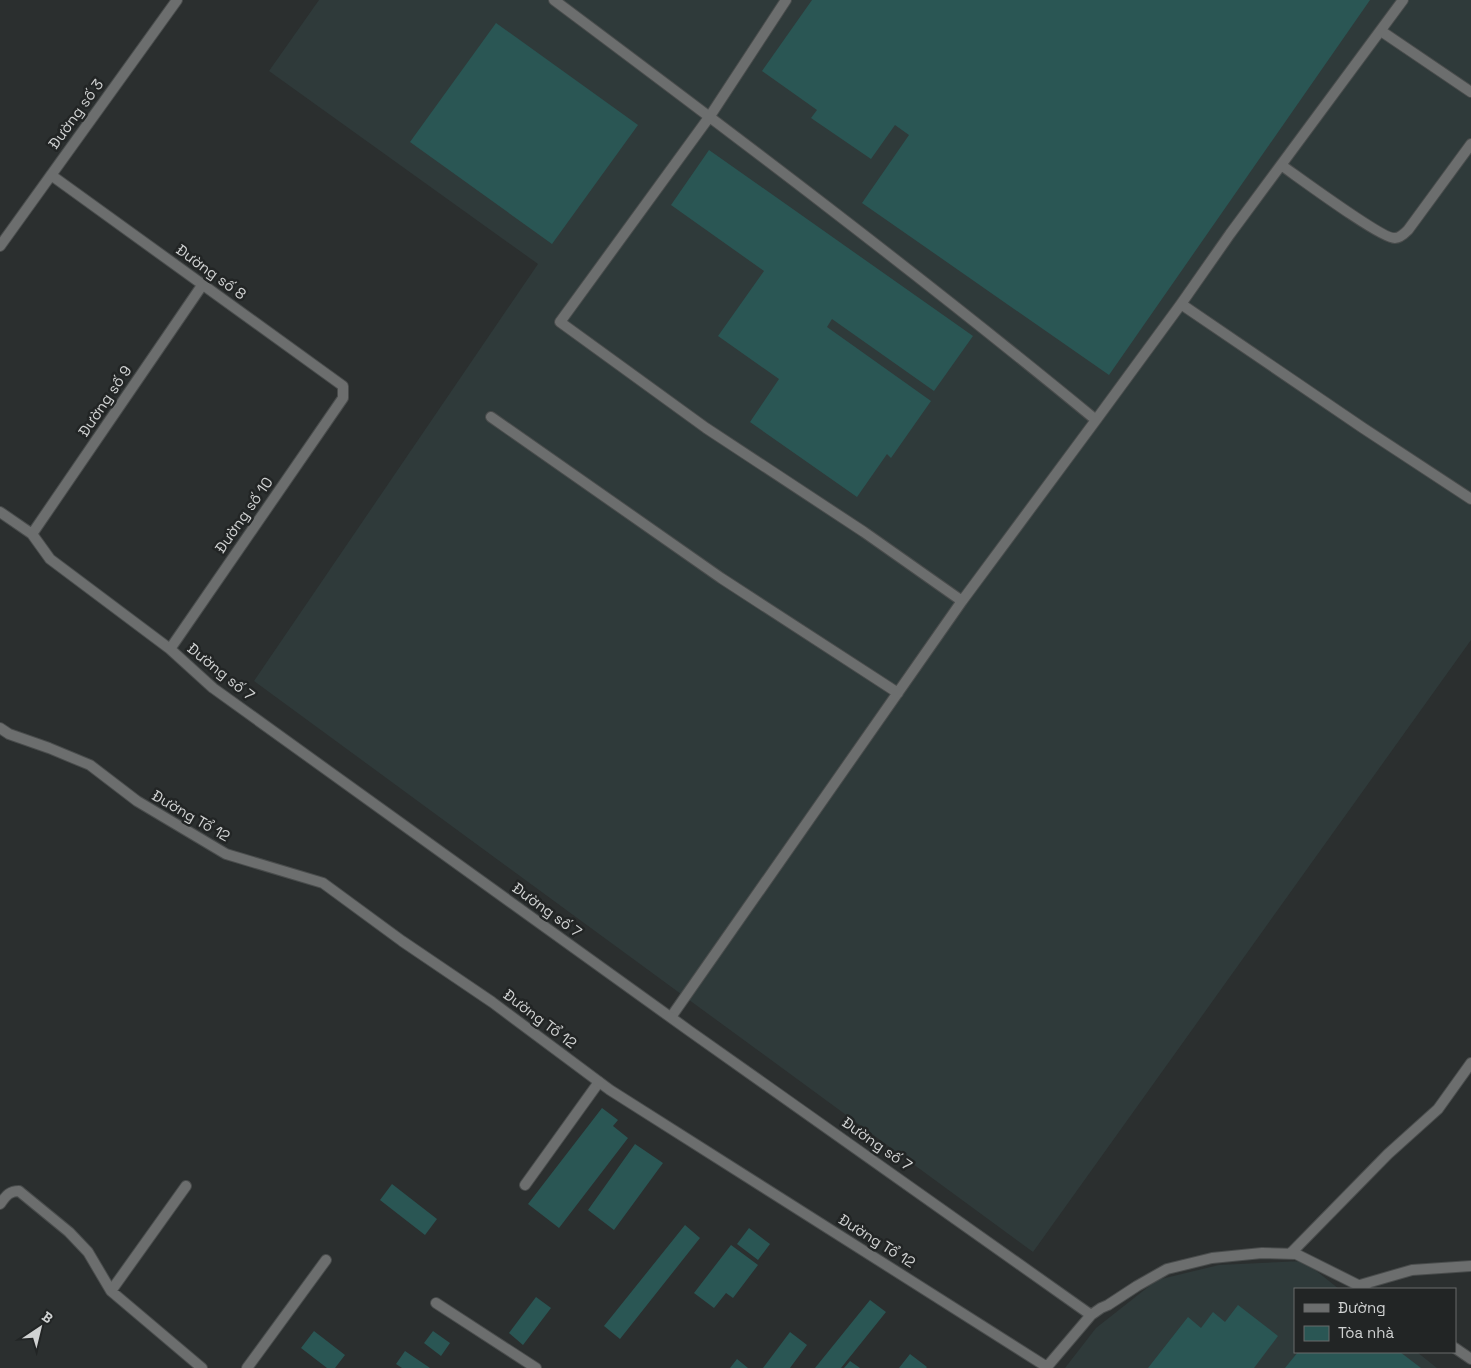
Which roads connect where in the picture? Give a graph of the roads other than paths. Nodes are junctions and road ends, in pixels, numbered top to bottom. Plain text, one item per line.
1 (177, 0) edge
2 (554, 0) edge
3 (786, 0) edge
4 (1403, 0) edge
5 (1381, 31) junction
6 (1471, 92) edge
7 (710, 116) junction
8 (1471, 144) edge
9 (1281, 165) junction
10 (51, 175) junction
11 (0, 246) edge
12 (203, 284) junction
13 (1182, 304) junction
14 (343, 398) joint
15 (491, 417) dead end
16 (1096, 420) junction
17 (1471, 500) edge
18 (0, 512) edge
19 (32, 534) junction
20 (962, 601) junction
21 (170, 649) junction
22 (898, 693) junction
23 (0, 728) edge
24 (671, 1017) junction
25 (1471, 1063) edge
26 (599, 1082) junction
27 (186, 1186) dead end
28 (525, 1186) dead end
29 (0, 1204) edge
30 (1290, 1254) junction
31 (326, 1260) dead end
32 (1471, 1266) edge
33 (1363, 1287) edge
34 (111, 1291) junction
35 (436, 1303) dead end
36 (1092, 1315) junction
37 (1456, 1349) edge
38 (1471, 1359) edge
39 (1047, 1367) edge
40 (202, 1368) edge
41 (247, 1368) edge
42 (536, 1368) edge

1 - 10 street, Đường số 3
2 - 7 street
3 - 7 street
4 - 5 street
5 - 6 street
5 - 9 street
7 - 16 street
7 - 20 street
8 - 9 street
9 - 13 street
10 - 11 street, Đường số 3
10 - 12 street, Đường số 8
12 - 14 street, Đường số 8
12 - 19 street, Đường số 9
13 - 16 street
13 - 17 street
14 - 21 street, Đường số 10
15 - 22 street
16 - 20 street
18 - 19 street, Đường số 7
19 - 21 street, Đường số 7
20 - 22 street
21 - 24 street, Đường số 7
22 - 24 street
23 - 26 street, Đường Tổ 12
24 - 36 street, Đường số 7
25 - 30 street
26 - 28 street
26 - 39 street, Đường Tổ 12
27 - 34 street
29 - 34 street
30 - 33 street
30 - 36 street
31 - 41 street
32 - 33 street
34 - 40 street
35 - 42 street
36 - 39 street
37 - 38 street

